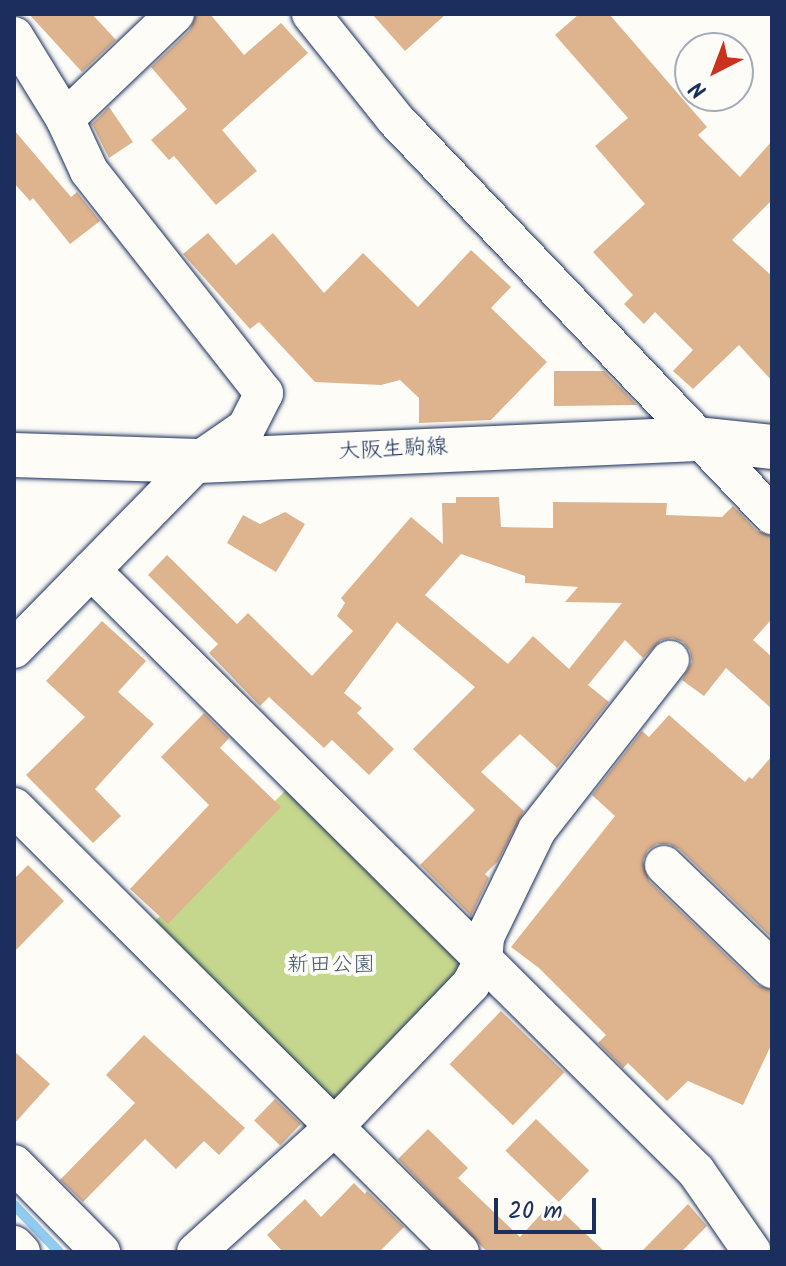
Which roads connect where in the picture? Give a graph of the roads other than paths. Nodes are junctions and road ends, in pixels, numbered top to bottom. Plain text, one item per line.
1 (175, 14) edge
2 (311, 14) edge
3 (14, 36) edge
4 (65, 119) junction
5 (698, 439) junction
6 (772, 447) edge
7 (14, 455) edge
8 (198, 461) junction
9 (772, 515) edge
10 (91, 570) junction
11 (14, 649) edge
12 (670, 660) dead end
13 (14, 807) edge
14 (664, 865) dead end
15 (483, 961) junction
16 (772, 969) edge
17 (333, 1128) junction
18 (14, 1164) edge
19 (14, 1245) edge
20 (21, 1252) edge
21 (101, 1252) edge
22 (196, 1252) edge
23 (460, 1252) edge
24 (752, 1252) edge

1 - 4 street
2 - 5 street
3 - 4 street
4 - 8 street
5 - 6 main road, 大阪生駒線
5 - 8 main road, 大阪生駒線
5 - 9 street
7 - 8 main road, 大阪生駒線
8 - 10 street
10 - 11 street
10 - 15 street
12 - 15 street
13 - 17 street
14 - 16 street
15 - 17 street
15 - 24 street
17 - 22 street
17 - 23 street
18 - 21 street
19 - 20 street

